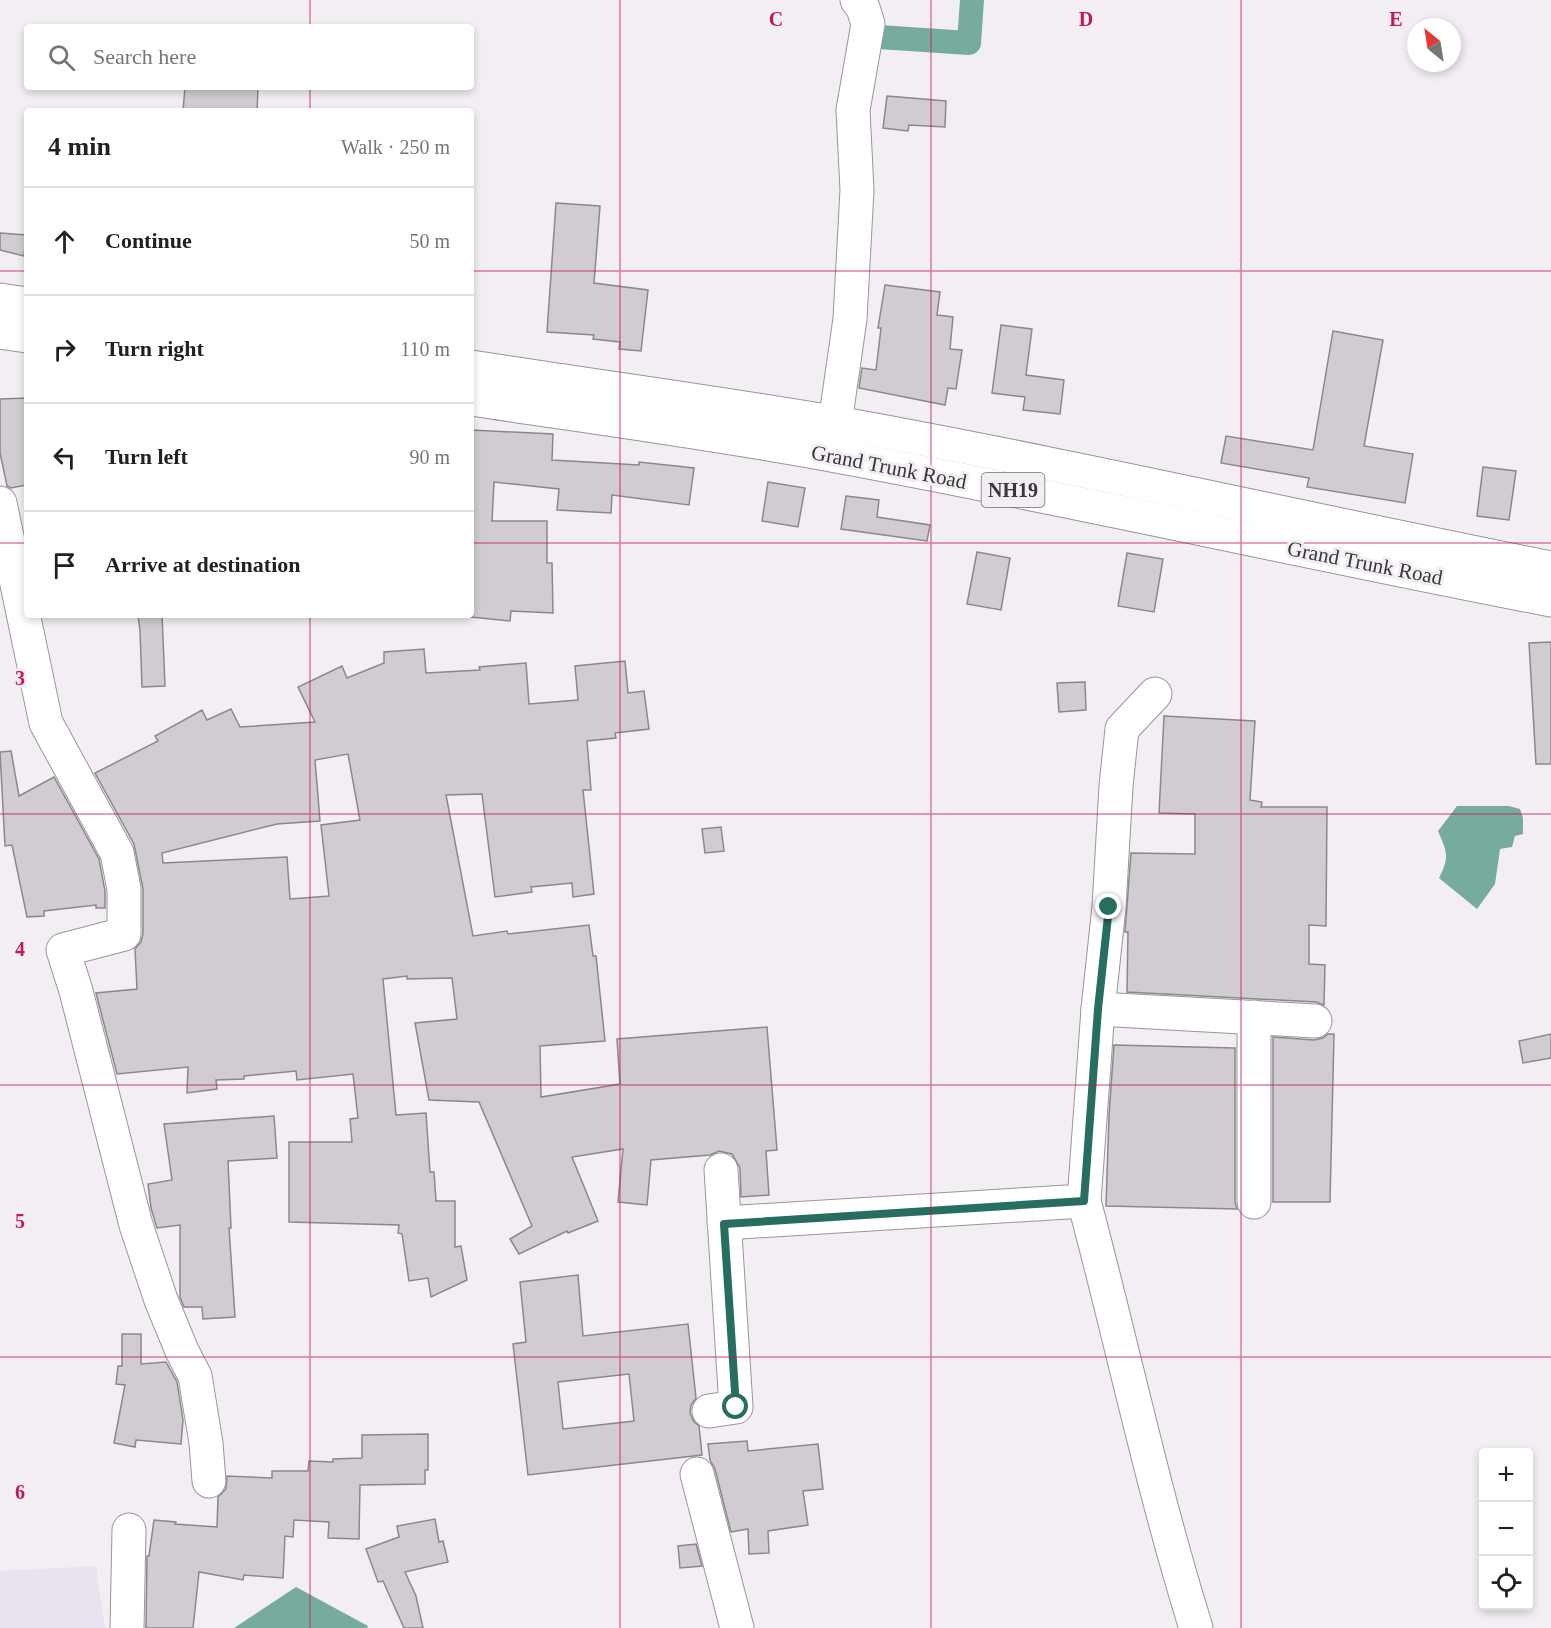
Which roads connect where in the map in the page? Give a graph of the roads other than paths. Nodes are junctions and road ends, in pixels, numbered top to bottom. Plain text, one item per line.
1 (857, 0) edge
2 (0, 300) edge
3 (24, 304) edge
4 (0, 332) edge
5 (24, 336) edge
6 (477, 384) edge
7 (835, 423) junction
8 (940, 460) junction
9 (0, 503) edge
10 (1226, 518) junction
11 (1551, 568) edge
12 (1551, 600) edge
13 (24, 618) edge
14 (24, 618) edge
15 (1155, 694) dead end
16 (1098, 1009) junction
17 (1254, 1017) junction
18 (1316, 1021) dead end
19 (721, 1170) dead end
20 (1084, 1201) junction
21 (1254, 1202) dead end
22 (724, 1224) junction
23 (709, 1411) dead end
24 (697, 1474) dead end
25 (209, 1480) dead end
26 (129, 1530) dead end
27 (126, 1628) edge
28 (737, 1628) edge
29 (1196, 1628) edge

1 - 7 main road
2 - 3 main road
4 - 5 main road
6 - 7 main road, Grand Trunk Road / NH19
6 - 8 main road, Grand Trunk Road / NH19
7 - 8 main road, Grand Trunk Road / NH19
8 - 10 main road, Grand Trunk Road / NH19
9 - 13 main road
10 - 11 main road, Grand Trunk Road / NH19
10 - 12 main road, Grand Trunk Road / NH19
14 - 25 main road
15 - 16 main road
16 - 17 main road
16 - 20 main road
17 - 18 main road
17 - 21 main road
19 - 22 main road
20 - 22 main road
20 - 29 main road
22 - 23 main road
24 - 28 main road
26 - 27 main road

